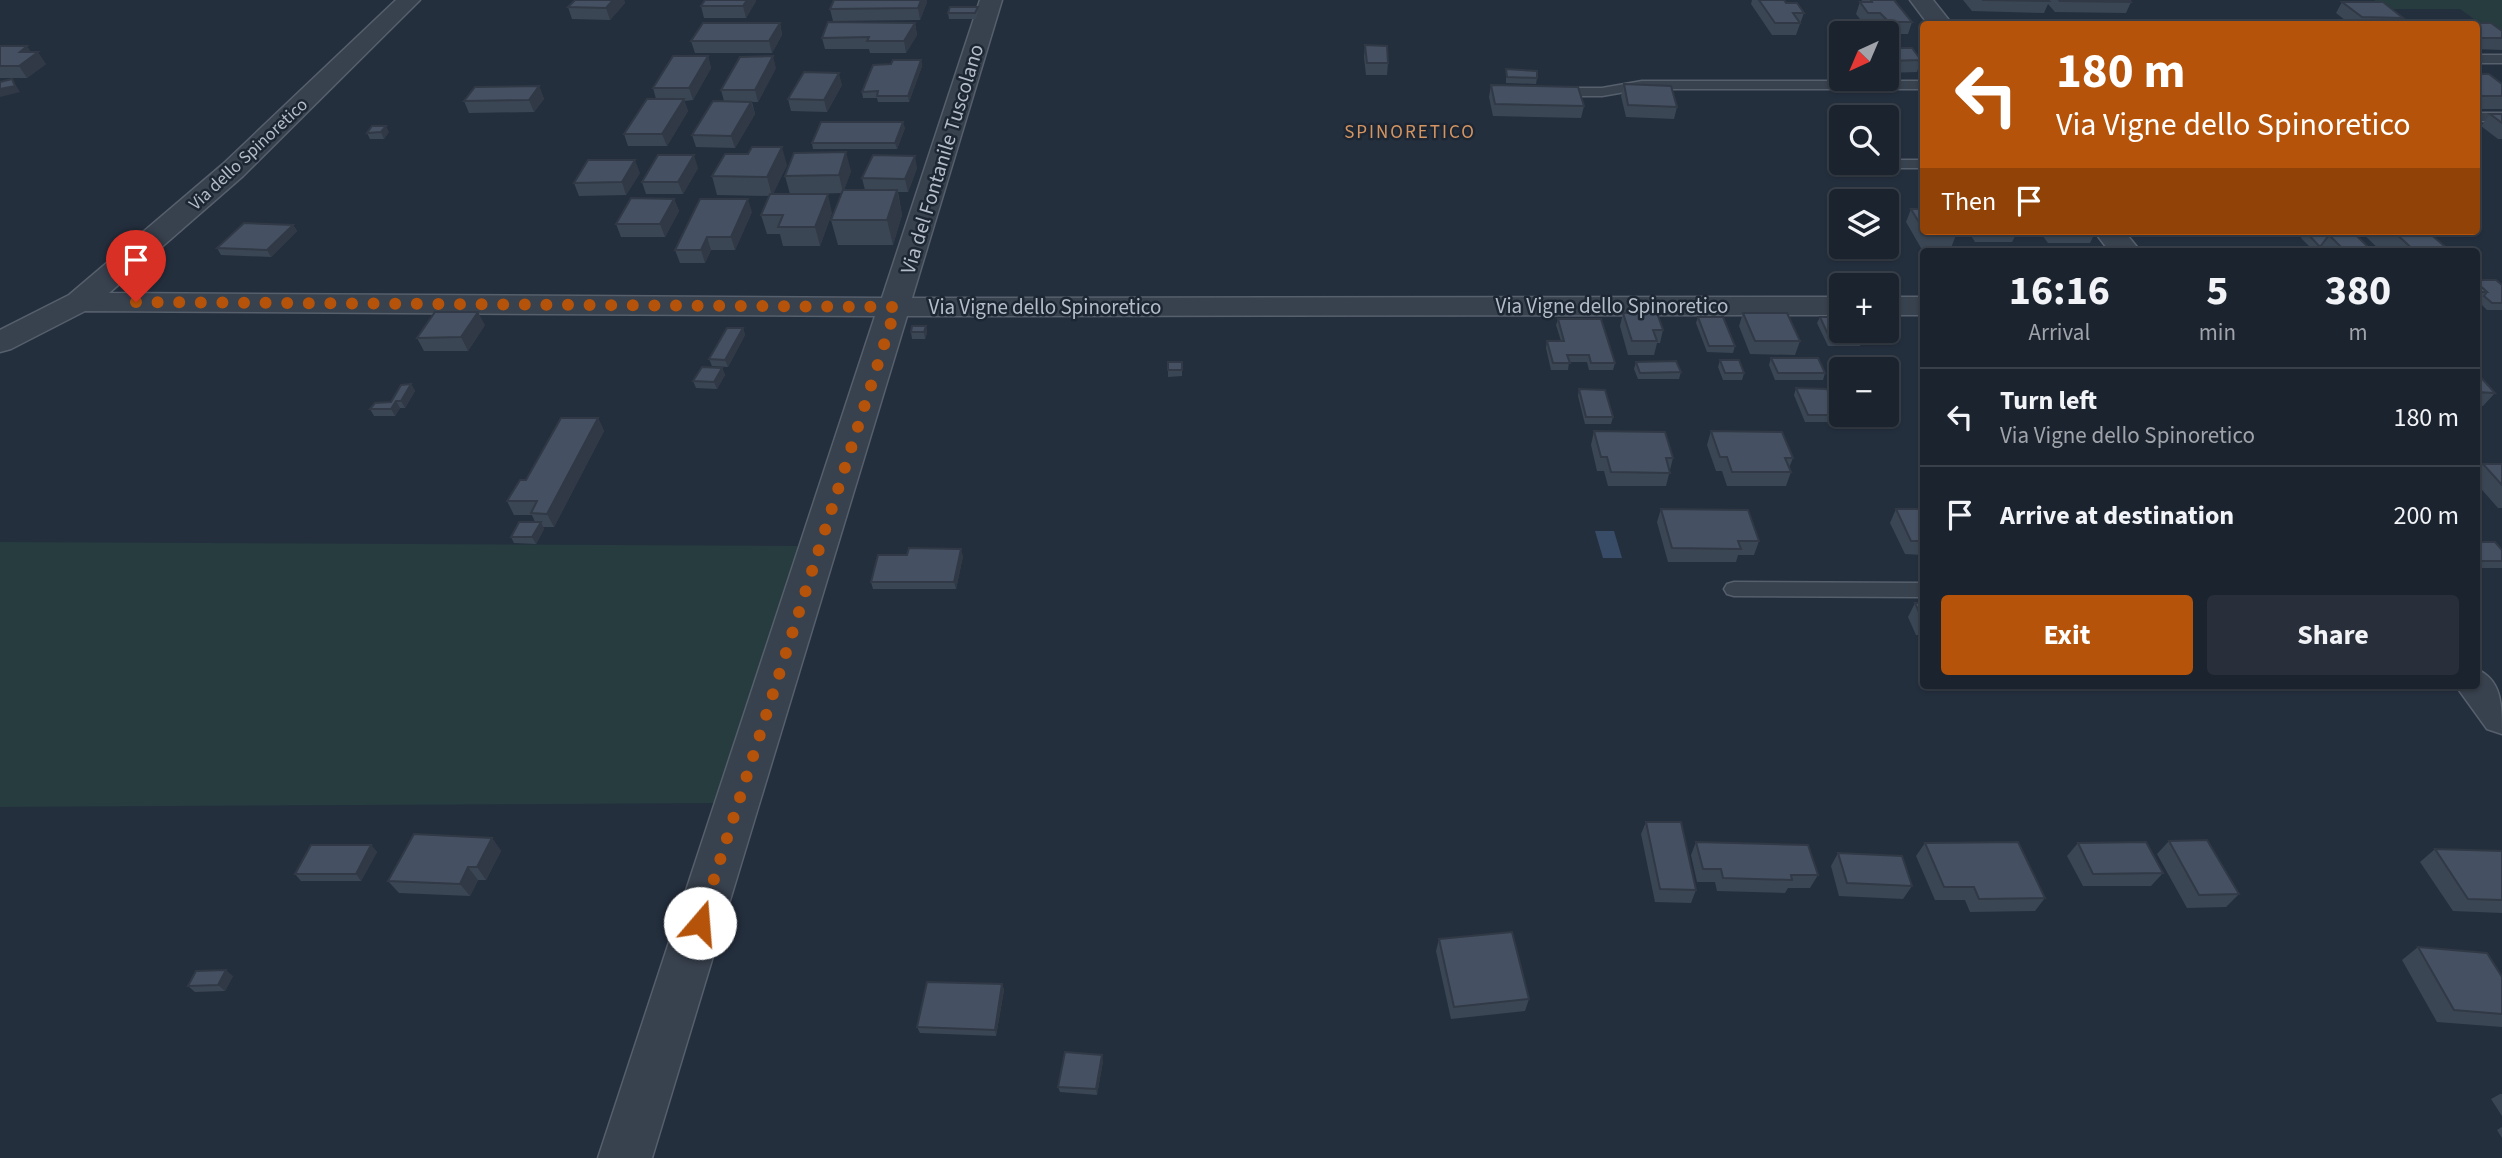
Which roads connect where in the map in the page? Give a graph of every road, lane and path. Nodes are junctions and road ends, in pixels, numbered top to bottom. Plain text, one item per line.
1 (409, 0) edge
2 (991, 0) edge
3 (1921, 0) edge
4 (1938, 21) edge
5 (2480, 59) edge
6 (2502, 59) edge
7 (1920, 85) edge
8 (1535, 92) edge
9 (2480, 117) edge
10 (2502, 117) edge
11 (1899, 164) edge
12 (1920, 164) edge
13 (80, 302) junction
14 (1829, 306) edge
15 (1899, 306) edge
16 (1920, 306) edge
17 (896, 307) junction
18 (0, 342) edge
19 (1734, 589) dead end
20 (1920, 590) edge
21 (2479, 689) edge
22 (2502, 717) edge
23 (625, 1158) edge

1 - 13 street, Via dello Spinoretico
2 - 17 street, Via del Fontanile Tuscolano
3 - 4 street
5 - 6 lane
7 - 8 lane
9 - 10 lane
11 - 12 lane
13 - 17 street, Via Vigne dello Spinoretico
13 - 18 street
14 - 17 street, Via Vigne dello Spinoretico
15 - 16 street
17 - 23 street, Via del Fontanile Tuscolano
19 - 20 lane
21 - 22 street

